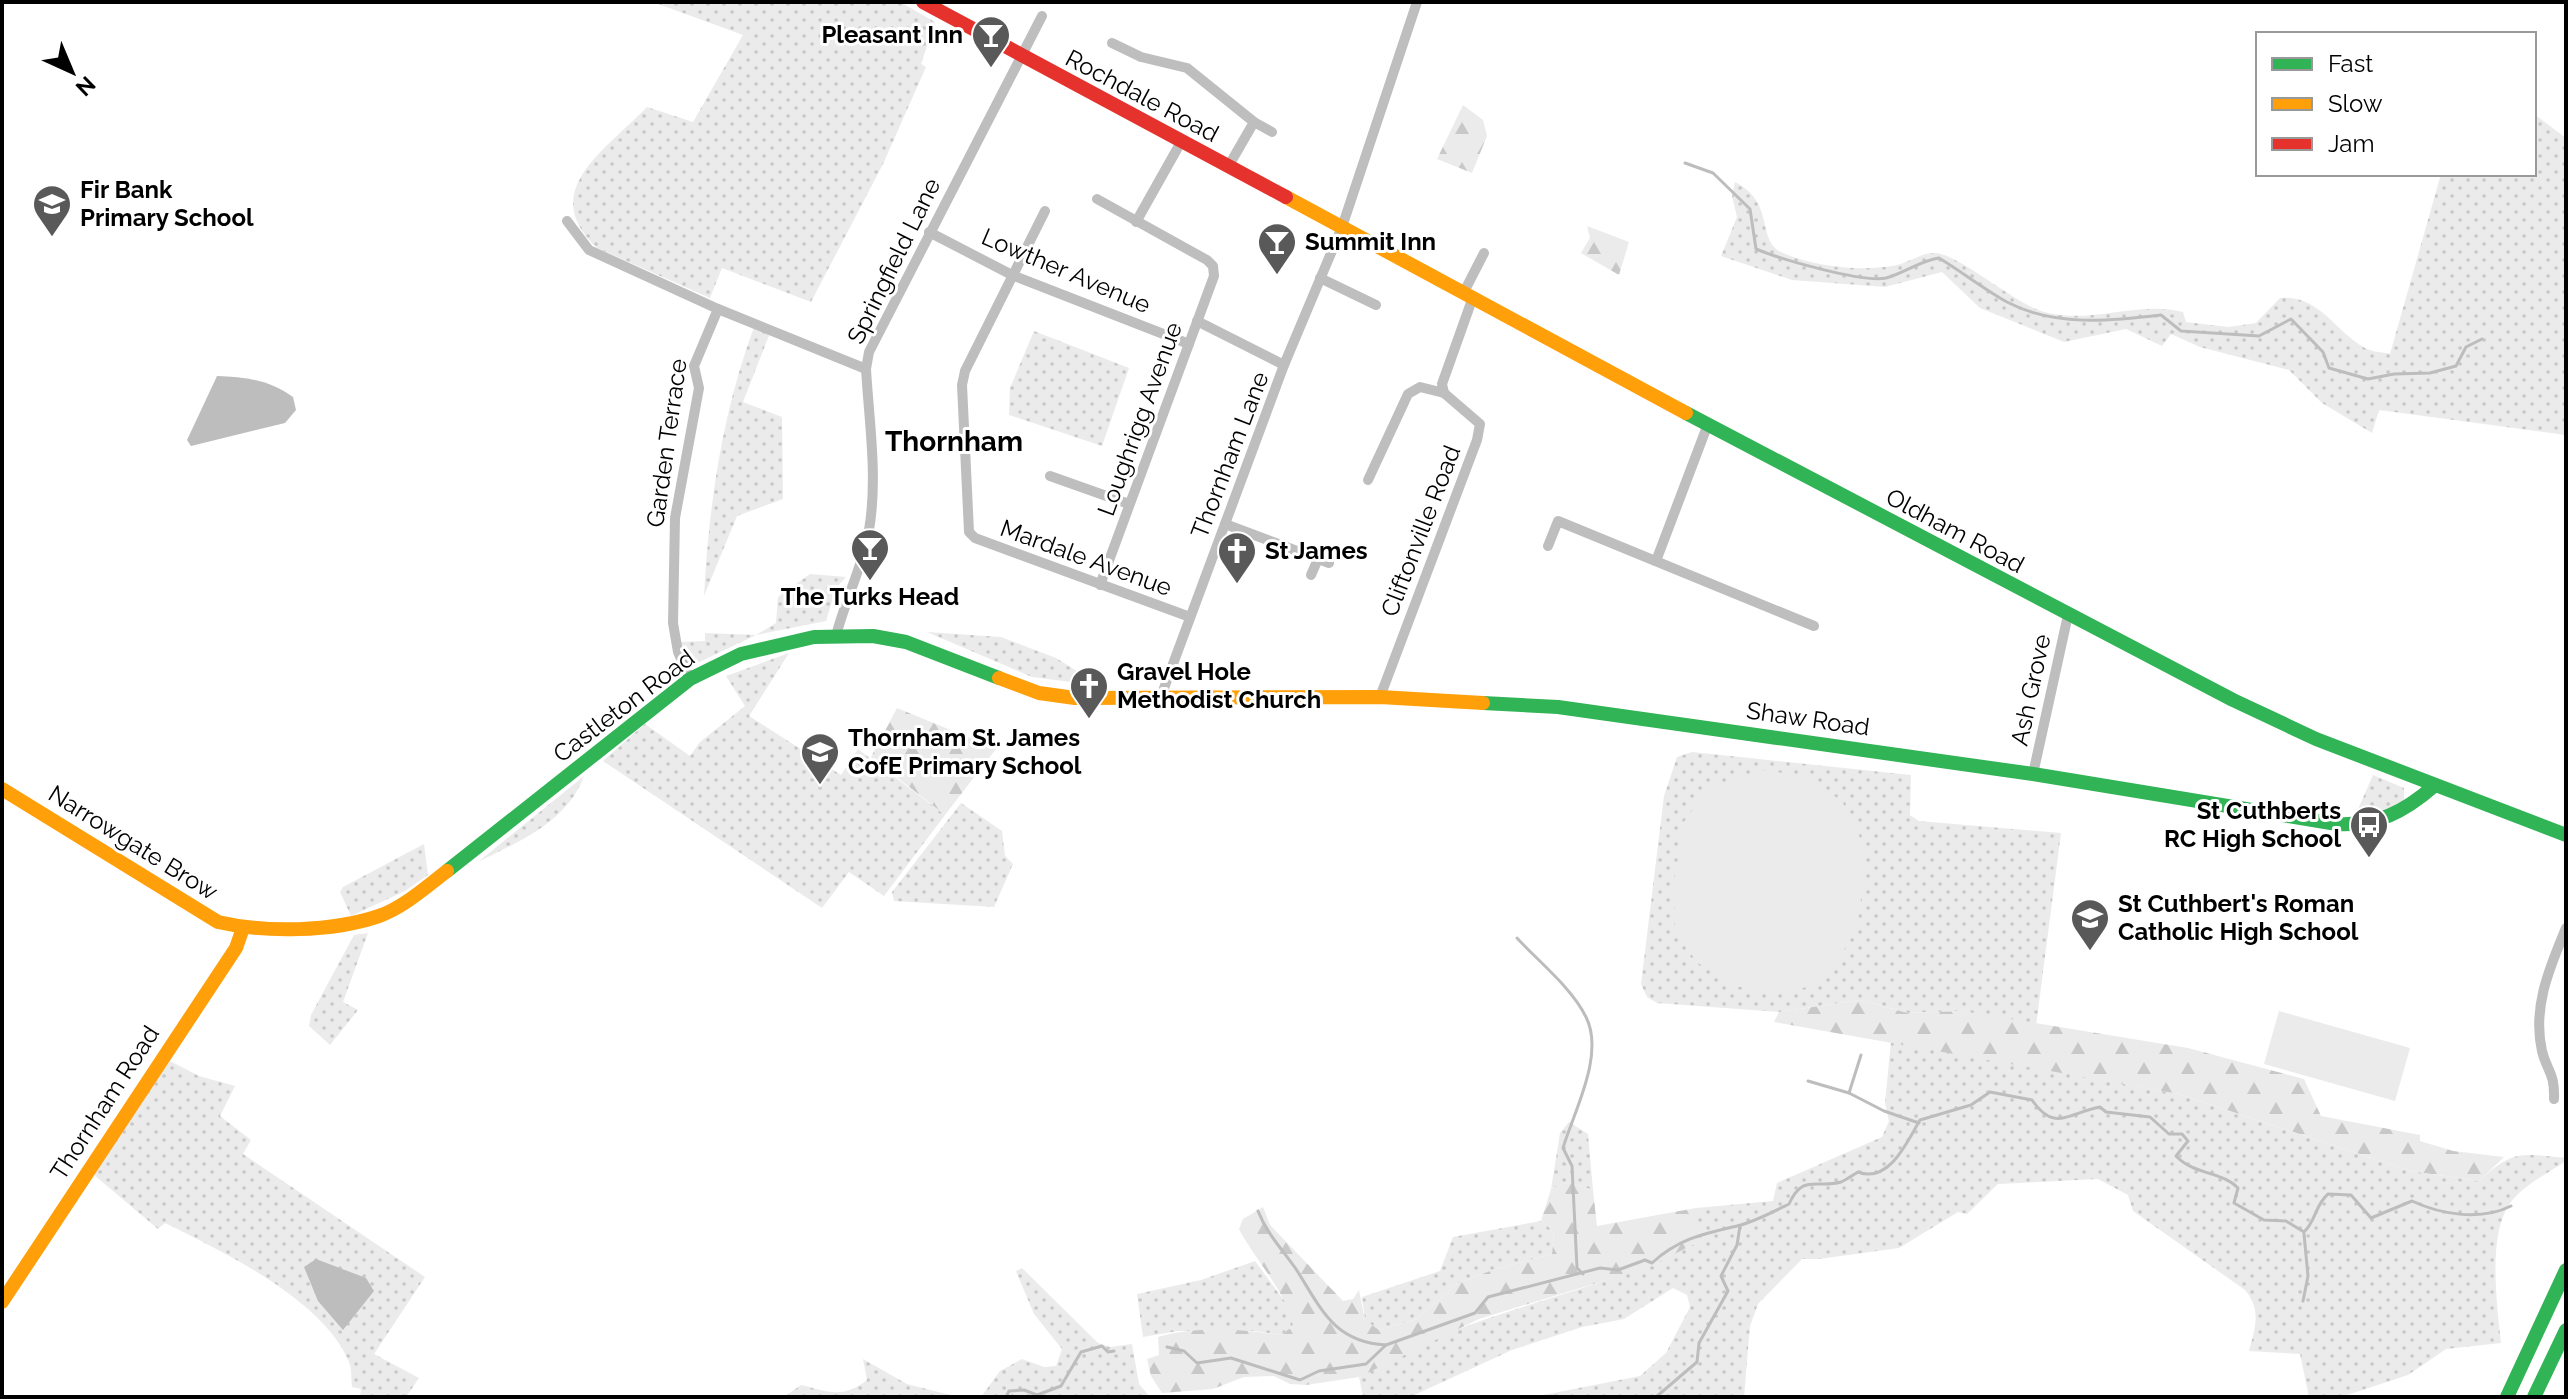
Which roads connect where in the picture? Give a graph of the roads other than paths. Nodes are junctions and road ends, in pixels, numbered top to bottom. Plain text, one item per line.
1 (923, 2) edge
2 (1417, 2) edge
3 (1042, 16) dead end
4 (1112, 43) dead end
5 (1021, 57) junction
6 (1254, 122) junction
7 (1272, 132) dead end
8 (1181, 142) junction
9 (1228, 167) junction
10 (1097, 199) dead end
11 (1045, 211) dead end
12 (567, 221) dead end
13 (1136, 222) junction
14 (1342, 227) junction
15 (929, 232) junction
16 (1484, 253) dead end
17 (1012, 275) junction
18 (1320, 278) junction
19 (1468, 294) junction
20 (1376, 305) dead end
21 (718, 309) junction
22 (1197, 321) junction
23 (1189, 344) junction
24 (1284, 365) junction
25 (866, 369) junction
26 (1444, 393) junction
27 (1708, 424) junction
28 (1050, 476) dead end
29 (1368, 480) dead end
30 (1129, 504) junction
31 (1225, 524) junction
32 (1548, 546) dead end
33 (1318, 559) junction
34 (1656, 561) junction
35 (1329, 563) dead end
36 (1311, 575) dead end
37 (1100, 585) junction
38 (2068, 615) junction
39 (1190, 617) junction
40 (1814, 626) dead end
41 (836, 636) junction
42 (690, 679) junction
43 (1380, 697) junction
44 (1160, 699) junction
45 (2033, 774) junction
46 (2434, 786) junction
47 (2, 789) edge
48 (2566, 835) edge
49 (243, 928) junction
50 (2566, 928) edge
51 (2554, 1099) dead end
52 (2566, 1270) edge
53 (2, 1302) edge
54 (2566, 1330) edge
55 (2507, 1397) edge
56 (2534, 1397) edge

1 - 5 main road, Rochdale Road
2 - 14 street, Thornham Lane
3 - 5 street, Springfield Lane
4 - 6 street
5 - 8 main road, Rochdale Road
5 - 15 street, Springfield Lane
6 - 7 street
6 - 9 street
8 - 9 main road, Rochdale Road
8 - 13 street
9 - 14 main road, Rochdale Road
10 - 13 street
11 - 17 street
12 - 21 street
13 - 22 street, Loughrigg Avenue
14 - 18 street, Thornham Lane
14 - 19 main road, Oldham Road
15 - 17 street, Lowther Avenue
15 - 25 street, Springfield Lane
16 - 19 street
17 - 23 street, Lowther Avenue
17 - 37 street, Mardale Avenue
18 - 20 street
18 - 24 street, Thornham Lane
19 - 26 street
19 - 27 main road, Oldham Road
21 - 25 street
21 - 42 street, Garden Terrace
22 - 23 street, Loughrigg Avenue
22 - 24 street
23 - 30 street, Loughrigg Avenue
24 - 31 street, Thornham Lane
25 - 41 street, Springfield Lane
26 - 29 street
26 - 43 street, Cliftonville Road
27 - 34 street
27 - 38 main road, Oldham Road
28 - 30 street
30 - 37 street, Loughrigg Avenue
31 - 33 street
31 - 39 street, Thornham Lane
32 - 34 street
33 - 35 street
33 - 36 street
34 - 40 street
37 - 39 street, Mardale Avenue
38 - 45 street, Ash Grove
38 - 46 main road, Oldham Road
39 - 44 street, Thornham Lane
41 - 42 main road, Castleton Road
41 - 44 main road, Castleton Road
42 - 49 main road, Castleton Road
43 - 44 main road, Shaw Road
43 - 45 main road, Shaw Road
45 - 46 main road, Shaw Road
46 - 48 main road, Oldham Road
47 - 49 main road, Narrowgate Brow
49 - 53 main road, Thornham Road
50 - 51 street
52 - 55 main road
54 - 56 main road

